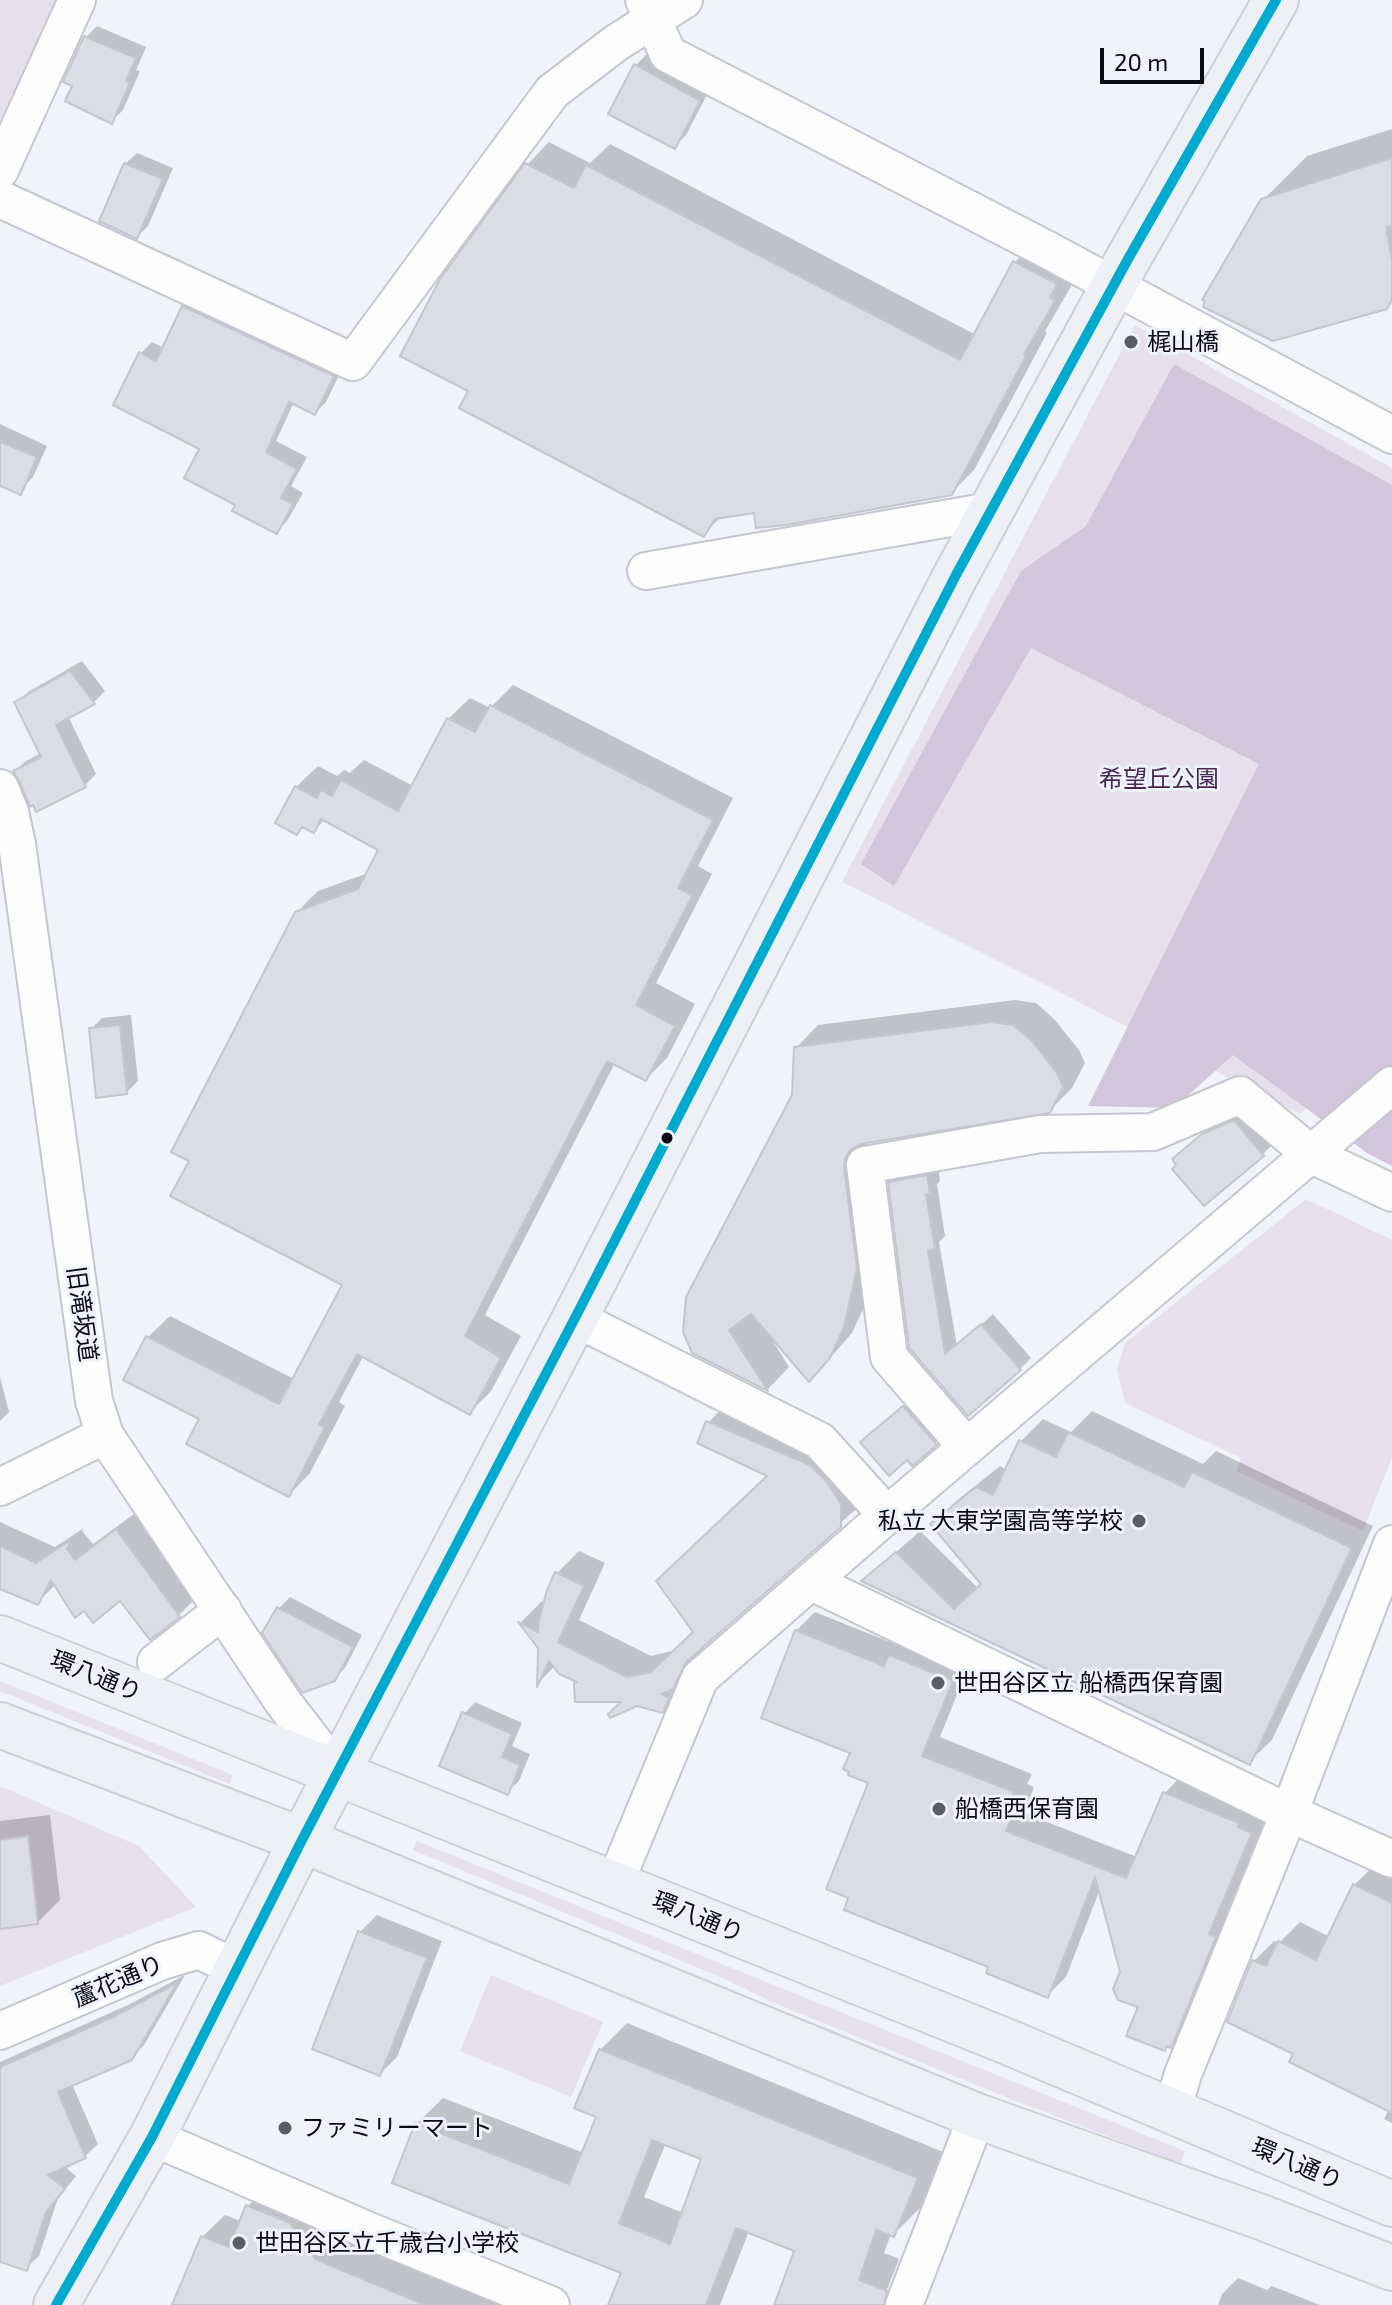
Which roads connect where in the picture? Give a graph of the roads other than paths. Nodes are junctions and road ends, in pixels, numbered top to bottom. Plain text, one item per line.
1 (77, 0) edge
2 (684, 0) edge
3 (1276, 0) edge
4 (648, 10) edge
5 (0, 170) edge
6 (0, 199) edge
7 (1113, 287) junction
8 (1392, 435) edge
9 (984, 522) junction
10 (646, 571) dead end
11 (7, 816) edge
12 (1392, 1085) edge
13 (1312, 1155) junction
14 (1392, 1193) edge
15 (575, 1318) junction
16 (105, 1435) junction
17 (967, 1447) junction
18 (0, 1487) edge
19 (887, 1515) junction
20 (1392, 1544) edge
21 (812, 1582) junction
22 (223, 1610) junction
23 (0, 1638) edge
24 (156, 1662) dead end
25 (0, 1725) edge
26 (337, 1772) junction
27 (1289, 1813) junction
28 (302, 1840) junction
29 (1392, 1859) edge
30 (615, 1883) junction
31 (237, 1969) junction
32 (0, 2031) edge
33 (1172, 2111) junction
34 (977, 2116) junction
35 (152, 2137) junction
36 (1392, 2204) edge
37 (1392, 2268) edge
38 (56, 2305) edge
39 (551, 2305) edge
40 (904, 2305) edge

1 - 5 street
2 - 4 street
3 - 7 main road
4 - 6 street
4 - 7 street
7 - 8 street
7 - 9 main road
9 - 10 street
9 - 15 main road
11 - 16 street, 旧滝坂道
12 - 13 street
13 - 14 street
13 - 17 street
13 - 17 street
15 - 19 street
15 - 26 main road
16 - 18 street
16 - 22 street, 旧滝坂道
17 - 19 street
19 - 21 street
20 - 27 street
21 - 27 street
21 - 30 street
22 - 24 street
22 - 26 street, 旧滝坂道
23 - 26 main road, 環八通り
25 - 28 main road
26 - 28 main road
26 - 30 main road, 環八通り
27 - 29 street
27 - 33 street
28 - 31 main road
28 - 34 main road
30 - 33 main road, 環八通り
31 - 32 street, 蘆花通り
31 - 35 main road
33 - 36 main road, 環八通り
34 - 37 main road
34 - 40 street
35 - 38 main road
35 - 39 street

